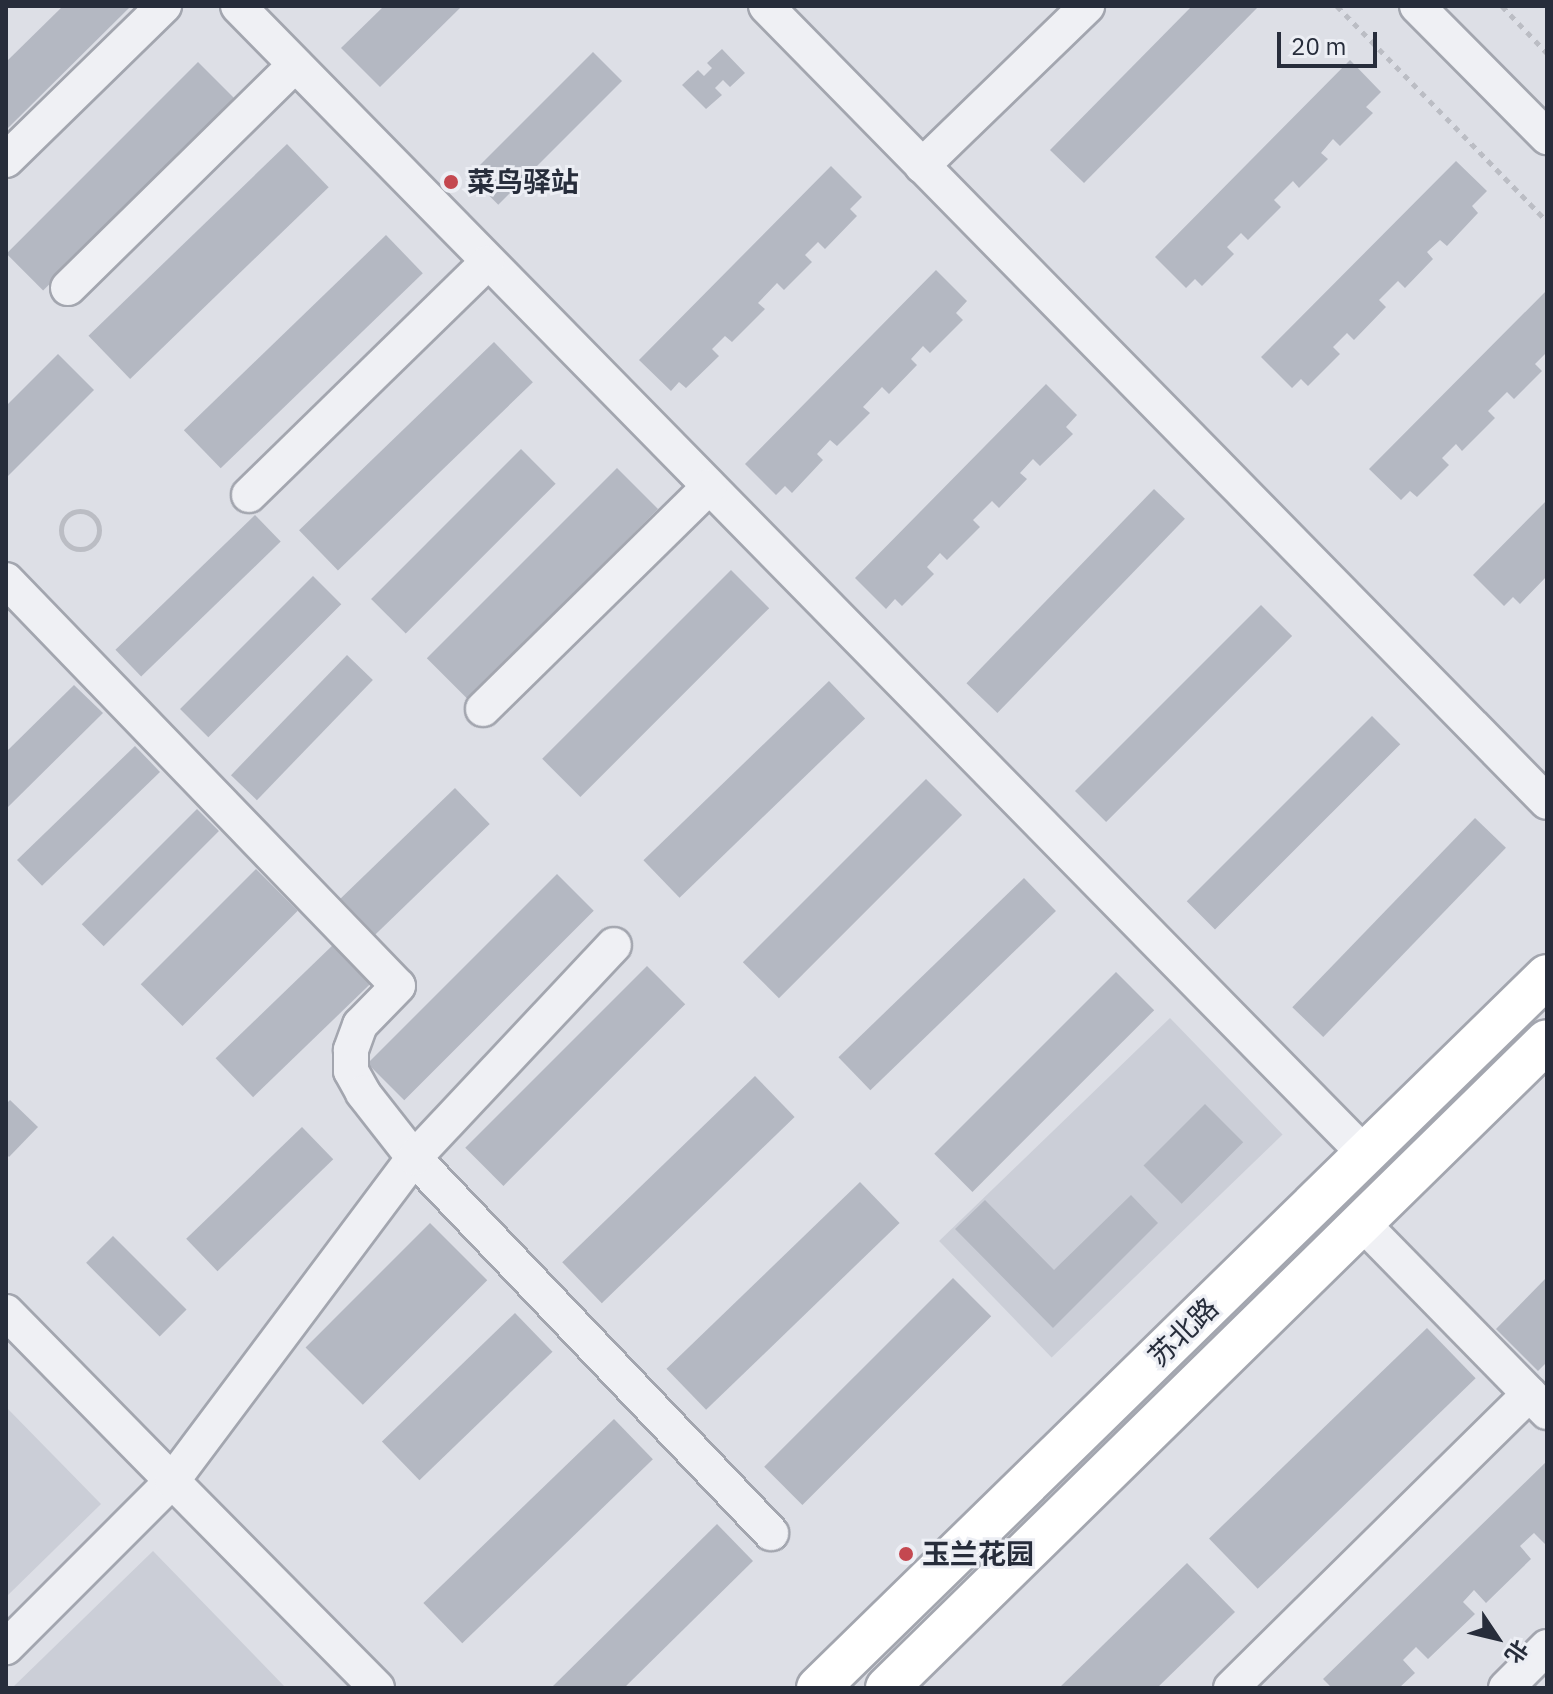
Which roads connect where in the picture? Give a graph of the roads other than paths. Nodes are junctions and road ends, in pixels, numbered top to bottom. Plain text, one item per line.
1 (164, 6) edge
2 (238, 6) edge
3 (766, 6) edge
4 (1087, 6) edge
5 (1417, 6) edge
6 (295, 65) junction
7 (1547, 137) edge
8 (6, 160) edge
9 (922, 166) junction
10 (487, 263) junction
11 (68, 288) dead end
12 (709, 487) junction
13 (249, 495) dead end
14 (6, 580) edge
15 (483, 709) dead end
16 (1547, 802) edge
17 (614, 945) dead end
18 (1547, 976) edge
19 (1547, 1041) edge
20 (1365, 1154) junction
21 (414, 1158) junction
22 (1361, 1222) junction
23 (6, 1312) edge
24 (1538, 1403) edge
25 (172, 1481) junction
26 (771, 1533) dead end
27 (6, 1647) edge
28 (1547, 1647) edge
29 (1248, 1682) edge
30 (377, 1688) edge
31 (818, 1688) edge
32 (887, 1688) edge
33 (1506, 1688) edge

1 - 8 street
2 - 6 street
3 - 9 street
4 - 9 street
5 - 7 street
6 - 10 street
6 - 11 street
9 - 16 street
10 - 12 street
10 - 13 street
12 - 15 street
12 - 20 street
14 - 21 street
17 - 21 street
18 - 20 main road, 苏北路
19 - 22 main road, 苏北路
20 - 31 main road, 苏北路
21 - 25 street
21 - 26 street
22 - 24 street
22 - 32 main road, 苏北路
23 - 25 street
24 - 29 street
25 - 27 street
25 - 30 street
28 - 33 street

